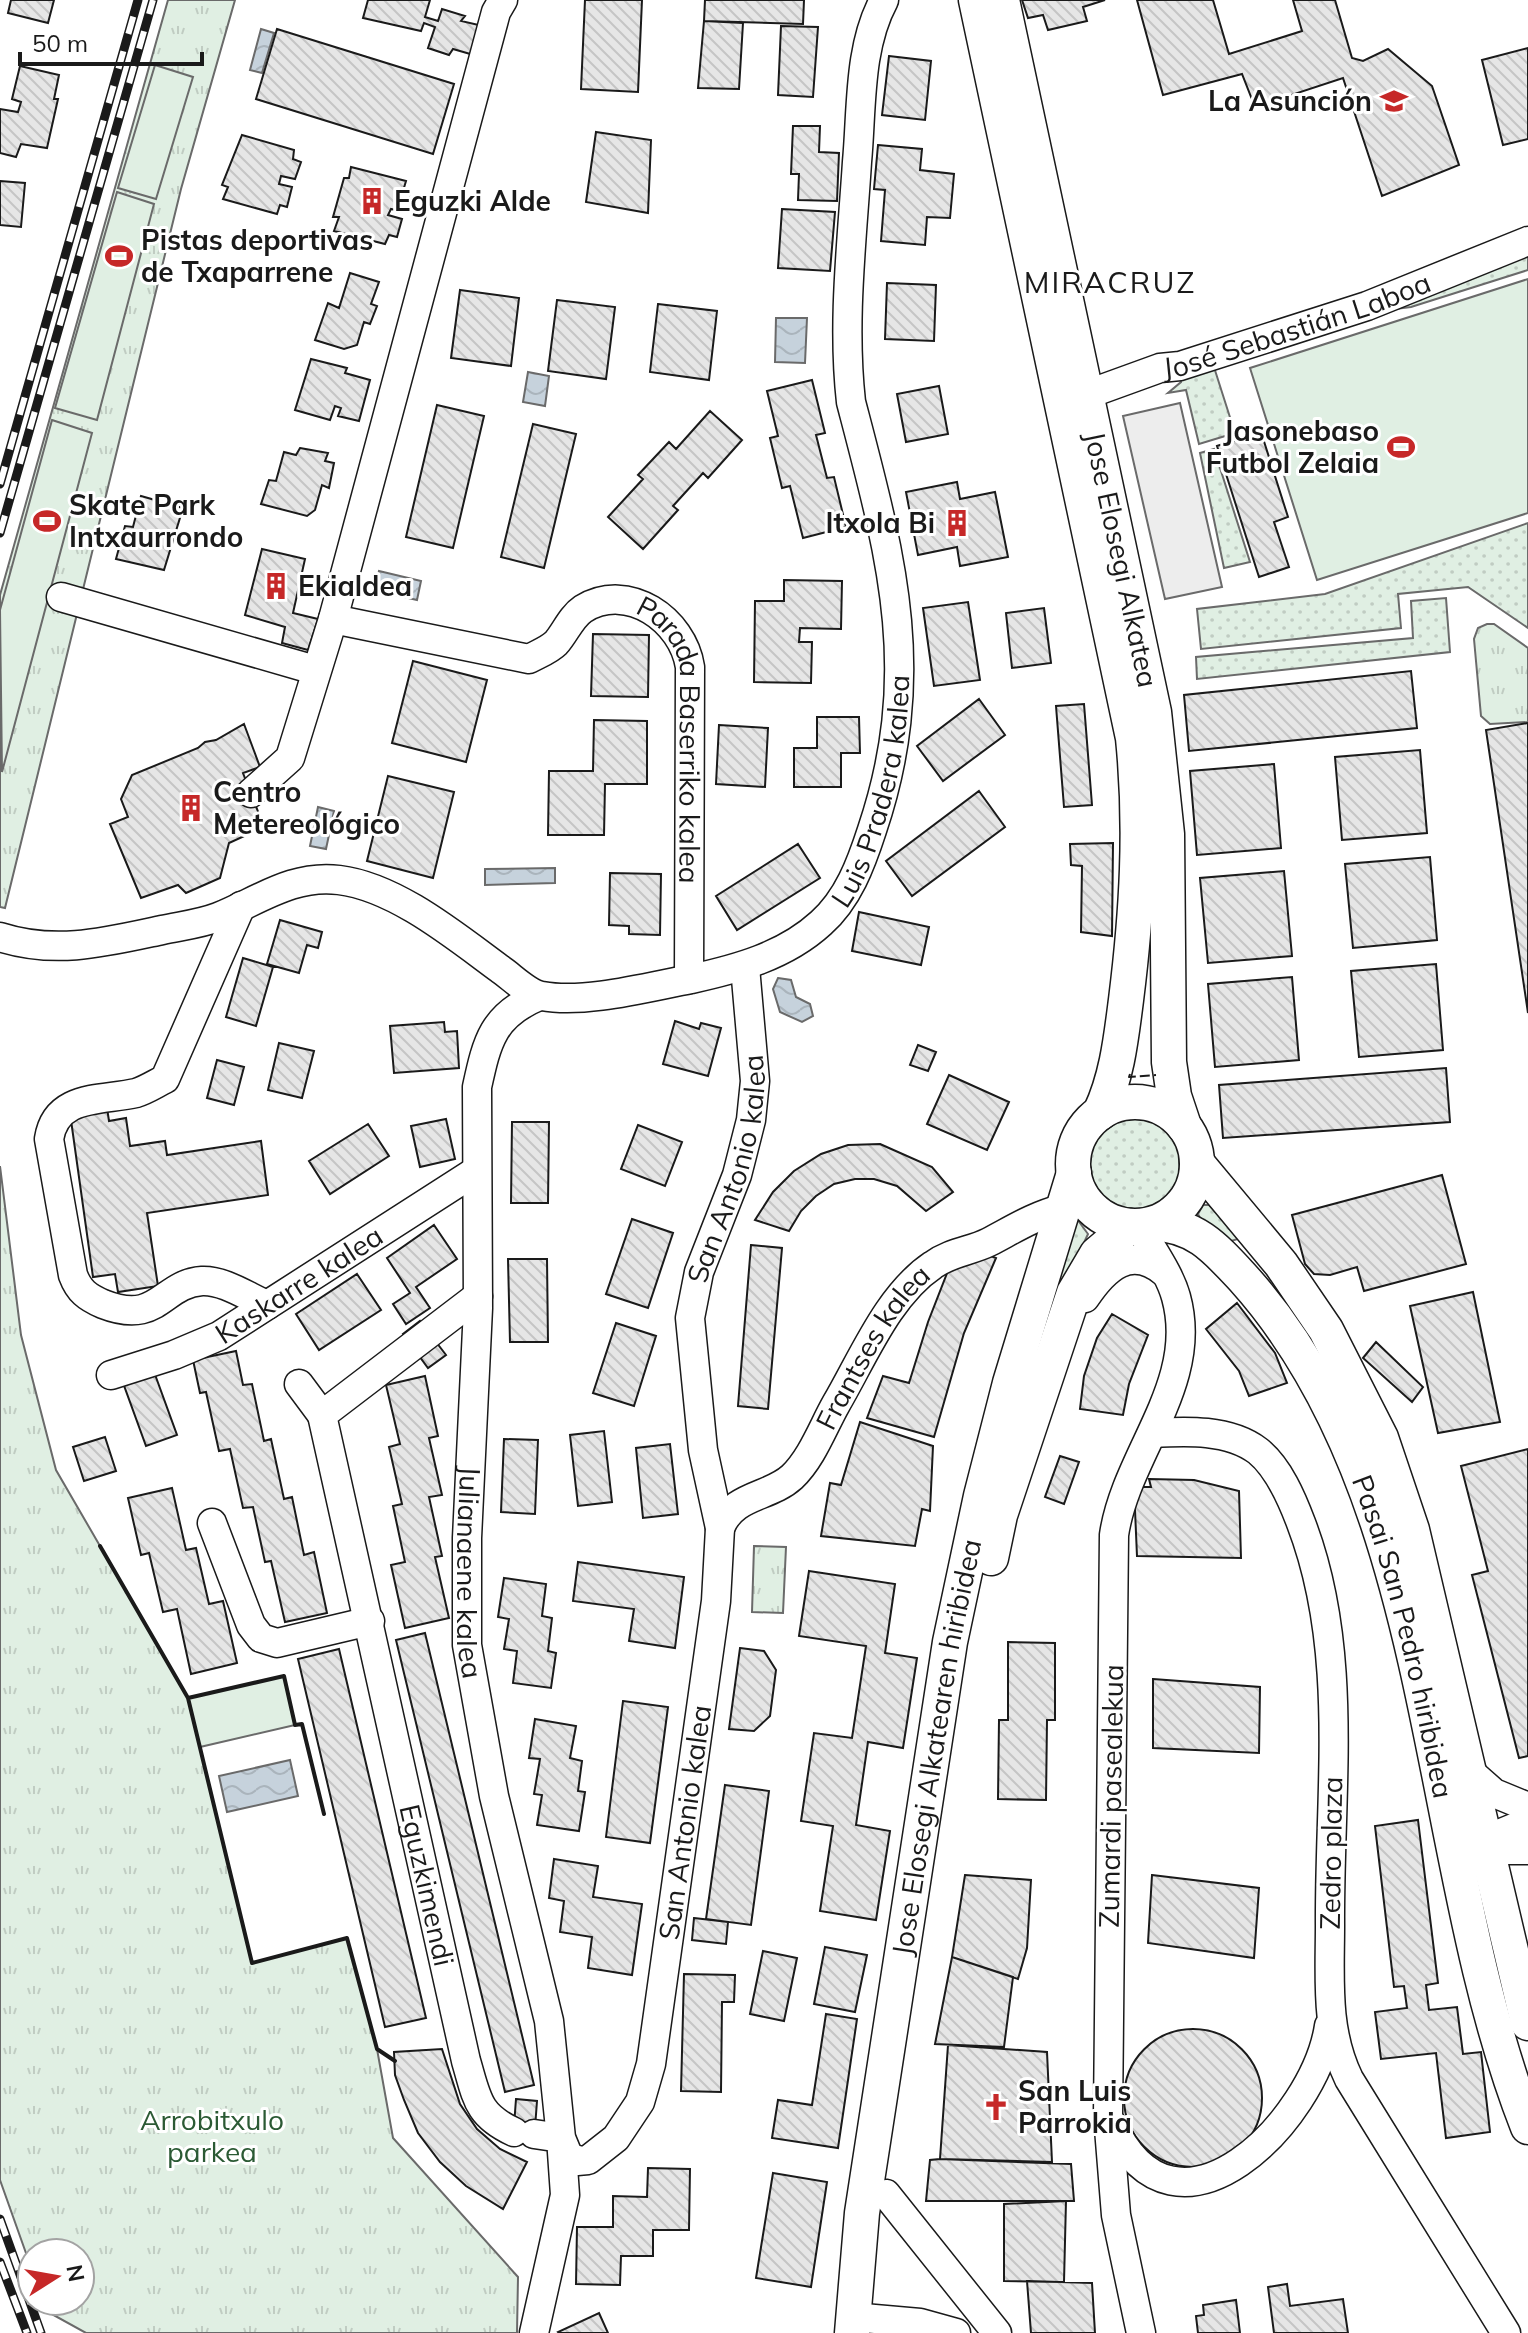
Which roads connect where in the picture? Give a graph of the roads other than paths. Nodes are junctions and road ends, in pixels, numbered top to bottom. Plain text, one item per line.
1 (503, 0) edge
2 (976, 0) edge
3 (1002, 0) edge
4 (873, 7) edge
5 (1528, 241) edge
6 (1074, 399) junction
7 (61, 597) dead end
8 (333, 619) junction
9 (315, 670) junction
10 (251, 793) dead end
11 (241, 906) junction
12 (0, 937) edge
13 (745, 967) junction
14 (689, 979) junction
15 (539, 996) junction
16 (1100, 1113) junction
17 (1184, 1126) junction
18 (1197, 1163) junction
19 (476, 1171) junction
20 (1074, 1173) junction
21 (1061, 1209) junction
22 (1141, 1225) junction
23 (1164, 1272) junction
24 (478, 1296) junction
25 (267, 1305) junction
26 (1058, 1338) junction
27 (111, 1375) dead end
28 (299, 1384) dead end
29 (322, 1415) junction
30 (1153, 1433) junction
31 (708, 1463) junction
32 (762, 1491) junction
33 (212, 1523) dead end
34 (720, 1528) junction
35 (370, 1621) junction
36 (1468, 1770) junction
37 (1528, 1807) edge
38 (1445, 1813) junction
39 (1528, 1822) edge
40 (1484, 1842) junction
41 (1528, 1850) edge
42 (1528, 1857) edge
43 (1462, 1885) junction
44 (1501, 1915) junction
45 (1330, 2020) junction
46 (1528, 2023) edge
47 (1349, 2079) junction
48 (1310, 2081) junction
49 (1108, 2116) junction
50 (1528, 2127) edge
51 (555, 2145) junction
52 (886, 2194) junction
53 (862, 2326) edge
54 (534, 2333) edge
55 (956, 2333) edge
56 (997, 2333) edge
57 (1141, 2333) edge
58 (1506, 2333) edge

1 - 8 street
2 - 6 main road
3 - 6 main road, Jose Elosegi Alkatea
4 - 13 street, Luis Pradera kalea
5 - 6 street, José Sebastián Laboa
6 - 16 main road
6 - 17 main road, Jose Elosegi Alkatea
7 - 9 street
8 - 9 street
8 - 14 street, Parada Baserriko kalea
9 - 10 street
11 - 12 street
11 - 15 street
11 - 25 street
13 - 14 street, Luis Pradera kalea
13 - 31 street, San Antonio kalea
14 - 15 street, Luis Pradera kalea
15 - 19 street, Julianaene kalea
16 - 17 main road
16 - 20 main road
17 - 18 main road
18 - 22 main road
18 - 36 main road, Pasai San Pedro hiribidea
19 - 24 street, Julianaene kalea
19 - 25 street, Kaskarre kalea
20 - 21 main road, Jose Elosegi Alkatearen hiribidea
20 - 22 main road
21 - 32 street, Frantses kalea
21 - 53 main road, Jose Elosegi Alkatearen hiribidea
22 - 23 street, Zumardi pasealekua
22 - 26 main road, Jose Elosegi Alkatearen hiribidea
22 - 38 main road, Pasai San Pedro hiribidea
23 - 26 street
23 - 30 street, Zumardi pasealekua
24 - 29 street
24 - 51 street, Julianaene kalea
25 - 27 street, Kaskarre kalea
26 - 52 main road, Jose Elosegi Alkatearen hiribidea
28 - 29 street
29 - 35 street, Eguzkimendi
30 - 45 street, Zedro plaza
30 - 49 street, Zumardi pasealekua
31 - 32 street
31 - 34 street, San Antonio kalea
32 - 34 street, Frantses kalea
33 - 35 street
34 - 51 street, San Antonio kalea
35 - 51 street, Eguzkimendi
36 - 37 street
36 - 40 main road, Pasai San Pedro hiribidea
38 - 40 street
38 - 43 main road, Pasai San Pedro hiribidea
39 - 40 street
40 - 41 street
40 - 43 street
40 - 44 main road, Pasai San Pedro hiribidea
42 - 44 street
43 - 50 main road, Pasai San Pedro hiribidea
44 - 46 main road, Pasai San Pedro hiribidea
45 - 47 street, Zedro plaza
45 - 48 street
47 - 48 street
47 - 58 street, Zedro plaza
48 - 49 street
49 - 57 street, Zumardi pasealekua
51 - 54 street
52 - 53 main road, Jose Elosegi Alkatearen hiribidea
52 - 56 street
53 - 55 street

